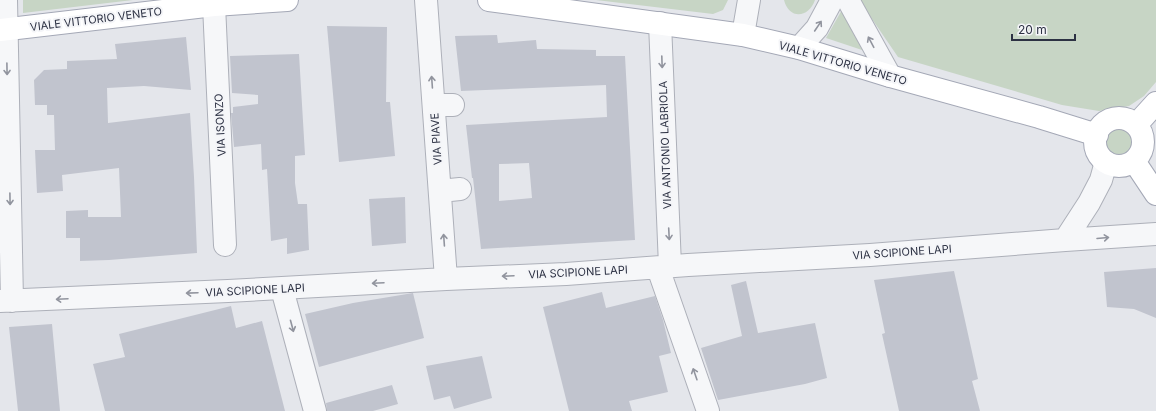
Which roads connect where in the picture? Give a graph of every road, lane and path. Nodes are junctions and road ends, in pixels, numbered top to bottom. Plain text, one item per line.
1 (6, 0) edge
2 (287, 0) edge
3 (426, 0) edge
4 (489, 0) edge
5 (749, 0) edge
6 (832, 0) edge
7 (848, 0) edge
8 (214, 5) junction
9 (660, 23) junction
10 (3, 30) edge
11 (743, 35) junction
12 (799, 48) junction
13 (890, 76) junction
14 (1156, 103) edge
15 (1136, 125) junction
16 (1097, 135) junction
17 (1134, 161) junction
18 (1106, 162) junction
19 (1156, 194) edge
20 (1156, 234) edge
21 (1065, 240) junction
22 (225, 246) dead end
23 (664, 267) junction
24 (446, 279) junction
25 (282, 289) junction
26 (6, 301) edge
27 (315, 411) edge
28 (708, 411) edge

1 - 10 street
2 - 8 main road, VIALE VITTORIO VENETO
24 -> 3 street, VIA PIAVE
4 - 9 main road, VIALE VITTORIO VENETO
5 - 11 street
12 -> 6 street
13 -> 7 street
8 - 10 main road, VIALE VITTORIO VENETO
8 - 22 street, VIA ISONZO
9 - 11 main road, VIALE VITTORIO VENETO
9 -> 23 street, VIA ANTONIO LABRIOLA
10 -> 26 street
11 - 12 main road, VIALE VITTORIO VENETO
12 - 13 main road, VIALE VITTORIO VENETO
13 - 16 main road, VIALE VITTORIO VENETO
14 - 15 main road
15 - 16 main road
15 - 17 main road
16 - 18 main road
17 - 18 main road
17 - 19 main road
18 - 21 street
21 -> 20 street, VIA SCIPIONE LAPI
21 - 23 street, VIA SCIPIONE LAPI
23 -> 24 street, VIA SCIPIONE LAPI
28 -> 23 street, VIA ANTONIO LABRIOLA
24 -> 25 street, VIA SCIPIONE LAPI
25 -> 26 street, VIA SCIPIONE LAPI
25 -> 27 street

